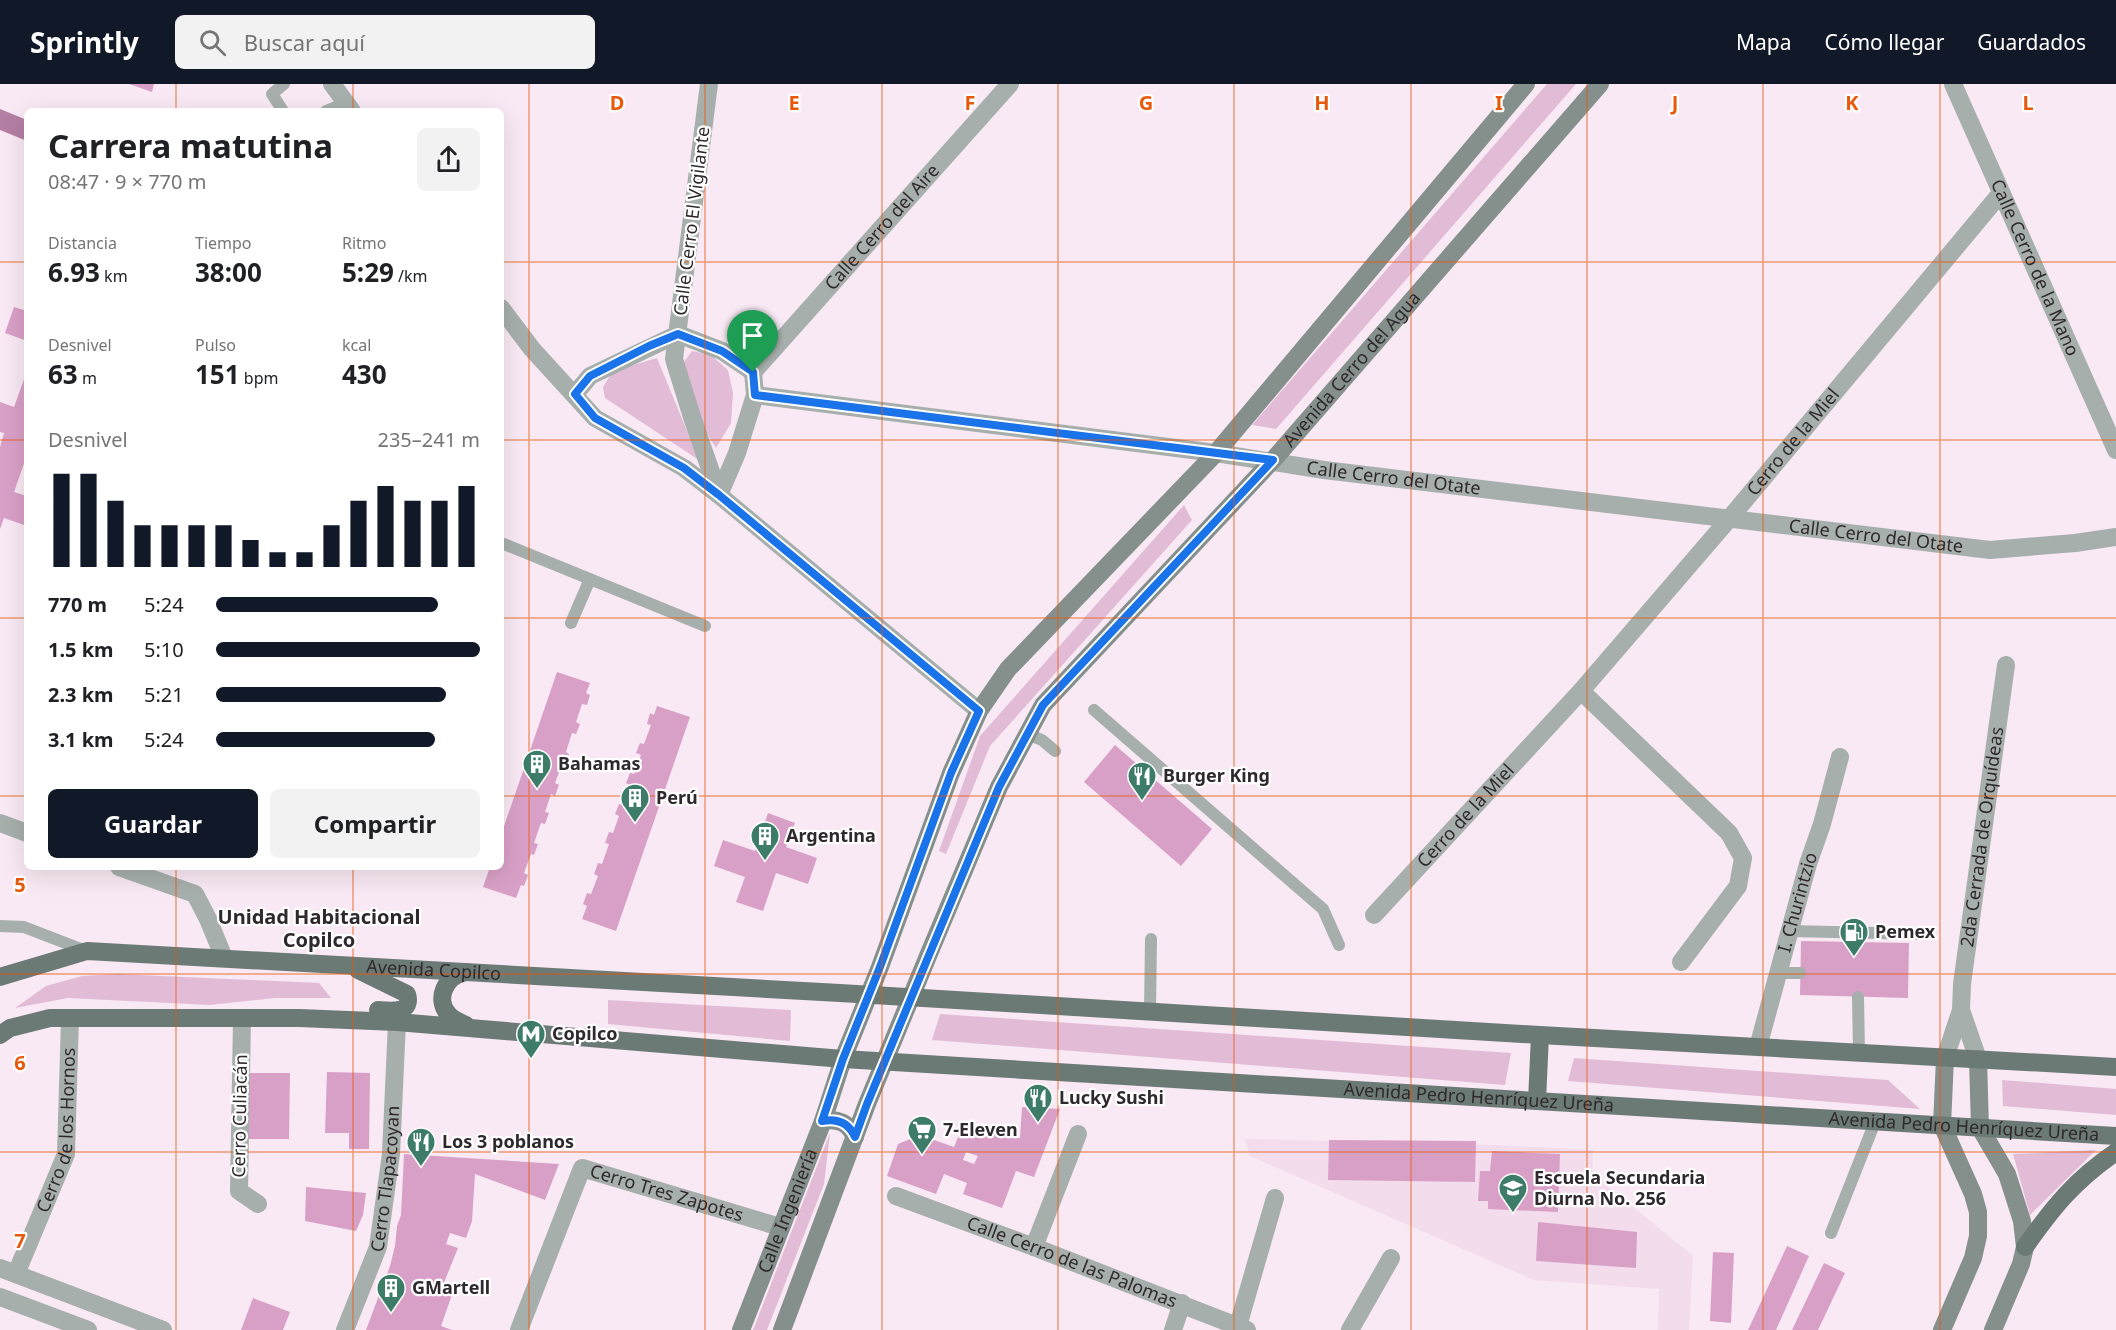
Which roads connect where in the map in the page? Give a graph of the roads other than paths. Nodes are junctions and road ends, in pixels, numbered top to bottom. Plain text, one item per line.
1 (284, 84) edge
2 (332, 84) edge
3 (709, 84) edge
4 (1010, 84) edge
5 (1526, 84) edge
6 (1600, 84) edge
7 (1953, 84) edge
8 (349, 107) edge
9 (281, 108) edge
10 (2001, 194) junction
11 (504, 312) edge
12 (678, 334) junction
13 (753, 372) junction
14 (575, 394) junction
15 (755, 395) junction
16 (2116, 450) edge
17 (1216, 453) junction
18 (1273, 460) junction
19 (719, 495) junction
20 (1729, 519) junction
21 (2116, 537) edge
22 (504, 544) dead end
23 (590, 579) junction
24 (571, 623) dead end
25 (705, 626) dead end
26 (2006, 665) dead end
27 (1581, 691) junction
28 (1094, 710) dead end
29 (979, 711) junction
30 (1027, 734) junction
31 (1055, 751) dead end
32 (1840, 757) dead end
33 (0, 823) edge
34 (24, 832) edge
35 (127, 870) edge
36 (1374, 915) dead end
37 (0, 926) edge
38 (1789, 931) junction
39 (1923, 934) dead end
40 (1151, 939) dead end
41 (1339, 945) dead end
42 (87, 951) junction
43 (224, 957) junction
44 (1681, 962) dead end
45 (352, 966) junction
46 (468, 972) junction
47 (1778, 973) junction
48 (1800, 973) dead end
49 (0, 977) edge
50 (869, 994) junction
51 (912, 997) junction
52 (1858, 997) dead end
53 (1961, 1010) junction
54 (1150, 1011) junction
55 (70, 1018) junction
56 (242, 1018) junction
57 (298, 1018) junction
58 (397, 1022) junction
59 (472, 1028) junction
60 (0, 1035) edge
61 (1540, 1035) junction
62 (1758, 1047) junction
63 (1859, 1053) junction
64 (1945, 1058) junction
65 (843, 1059) junction
66 (1978, 1059) junction
67 (885, 1060) junction
68 (2116, 1067) edge
69 (1537, 1101) junction
70 (822, 1121) junction
71 (1875, 1122) junction
72 (1942, 1125) junction
73 (1980, 1128) junction
74 (1078, 1134) dead end
75 (2116, 1136) edge
76 (855, 1137) junction
77 (2116, 1152) edge
78 (896, 1196) dead end
79 (1275, 1198) dead end
80 (258, 1204) dead end
81 (780, 1227) junction
82 (1831, 1233) dead end
83 (1034, 1247) junction
84 (2025, 1247) junction
85 (1391, 1258) dead end
86 (8, 1271) edge
87 (0, 1297) edge
88 (1182, 1303) junction
89 (95, 1305) junction
90 (1243, 1328) edge
91 (85, 1330) edge
92 (164, 1330) edge
93 (345, 1330) edge
94 (519, 1330) edge
95 (741, 1330) edge
96 (782, 1330) edge
97 (1173, 1330) edge
98 (1350, 1330) edge
99 (1942, 1330) edge
100 (1993, 1330) edge

1 - 9 lane
2 - 8 street
3 - 12 street, Calle Cerro El Vigilante
4 - 13 street, Calle Cerro del Aire
5 - 17 street
6 - 18 street, Avenida Cerro del Agua
7 - 10 street, Calle Cerro de la Mano
10 - 16 street, Calle Cerro de la Mano
10 - 20 street, Cerro de la Miel
11 - 14 street
12 - 13 street
12 - 14 street
12 - 19 street, Calle Cerro El Vigilante
13 - 15 street
14 - 19 street
15 - 17 street, Calle Cerro del Otate
15 - 19 street
17 - 18 street, Calle Cerro del Otate
17 - 29 street
18 - 20 street, Calle Cerro del Otate
18 - 30 street, Avenida Cerro del Agua
19 - 29 street
20 - 21 street, Calle Cerro del Otate
20 - 27 street, Cerro de la Miel
22 - 23 lane
23 - 24 lane
23 - 25 lane
26 - 53 street, 2da Cerrada de Orquídeas
27 - 36 street, Cerro de la Miel
27 - 44 street
28 - 41 lane
29 - 50 street
30 - 31 lane
30 - 51 street, Avenida Cerro del Agua
32 - 38 street, I. Churintzio
33 - 34 street
35 - 43 street
37 - 42 lane
38 - 39 lane
38 - 47 street, I. Churintzio
40 - 54 lane
42 - 43 main road, Avenida Copilco
42 - 49 main road, Avenida Copilco
43 - 45 main road, Avenida Copilco
45 - 46 main road, Avenida Copilco
45 - 57 main road
46 - 50 main road, Avenida Copilco
46 - 59 main road
47 - 48 lane
47 - 62 street, I. Churintzio
50 - 51 main road
50 - 65 street
51 - 54 main road
51 - 67 street, Avenida Cerro del Agua
52 - 63 lane
53 - 64 street, 2da Cerrada de Orquídeas
53 - 66 street, 2da Cerrada de Orquídeas
54 - 61 main road
55 - 56 main road
55 - 60 main road
55 - 86 street, Cerro de los Hornos
56 - 57 main road
56 - 80 street, Cerro Culiacán
57 - 58 main road
58 - 59 main road
58 - 93 street, Cerro Tlapacoyan
59 - 65 main road
61 - 62 main road
61 - 69 main road
62 - 63 main road
63 - 64 main road
64 - 66 main road
64 - 72 street
65 - 67 main road, Avenida Pedro Henríquez Ureña
65 - 70 street, Calle Ingeniería
66 - 68 main road
66 - 73 street
67 - 69 main road, Avenida Pedro Henríquez Ureña
67 - 76 street, Calle Ingeniería
69 - 71 main road, Avenida Pedro Henríquez Ureña
70 - 76 street
70 - 81 street, Calle Ingeniería
71 - 72 main road, Avenida Pedro Henríquez Ureña
71 - 82 lane
72 - 73 main road, Avenida Pedro Henríquez Ureña
72 - 99 street
73 - 75 main road, Avenida Pedro Henríquez Ureña
73 - 84 street
74 - 83 street
76 - 96 street, Calle Ingeniería
77 - 84 main road
78 - 83 street, Calle Cerro de las Palomas
79 - 90 street
81 - 94 street, Cerro Tres Zapotes
81 - 95 street, Calle Ingeniería
83 - 88 street, Calle Cerro de las Palomas
84 - 100 street
85 - 98 street
86 - 89 street
87 - 91 street
88 - 90 street, Calle Cerro de las Palomas
88 - 97 street
89 - 91 street
89 - 92 street

